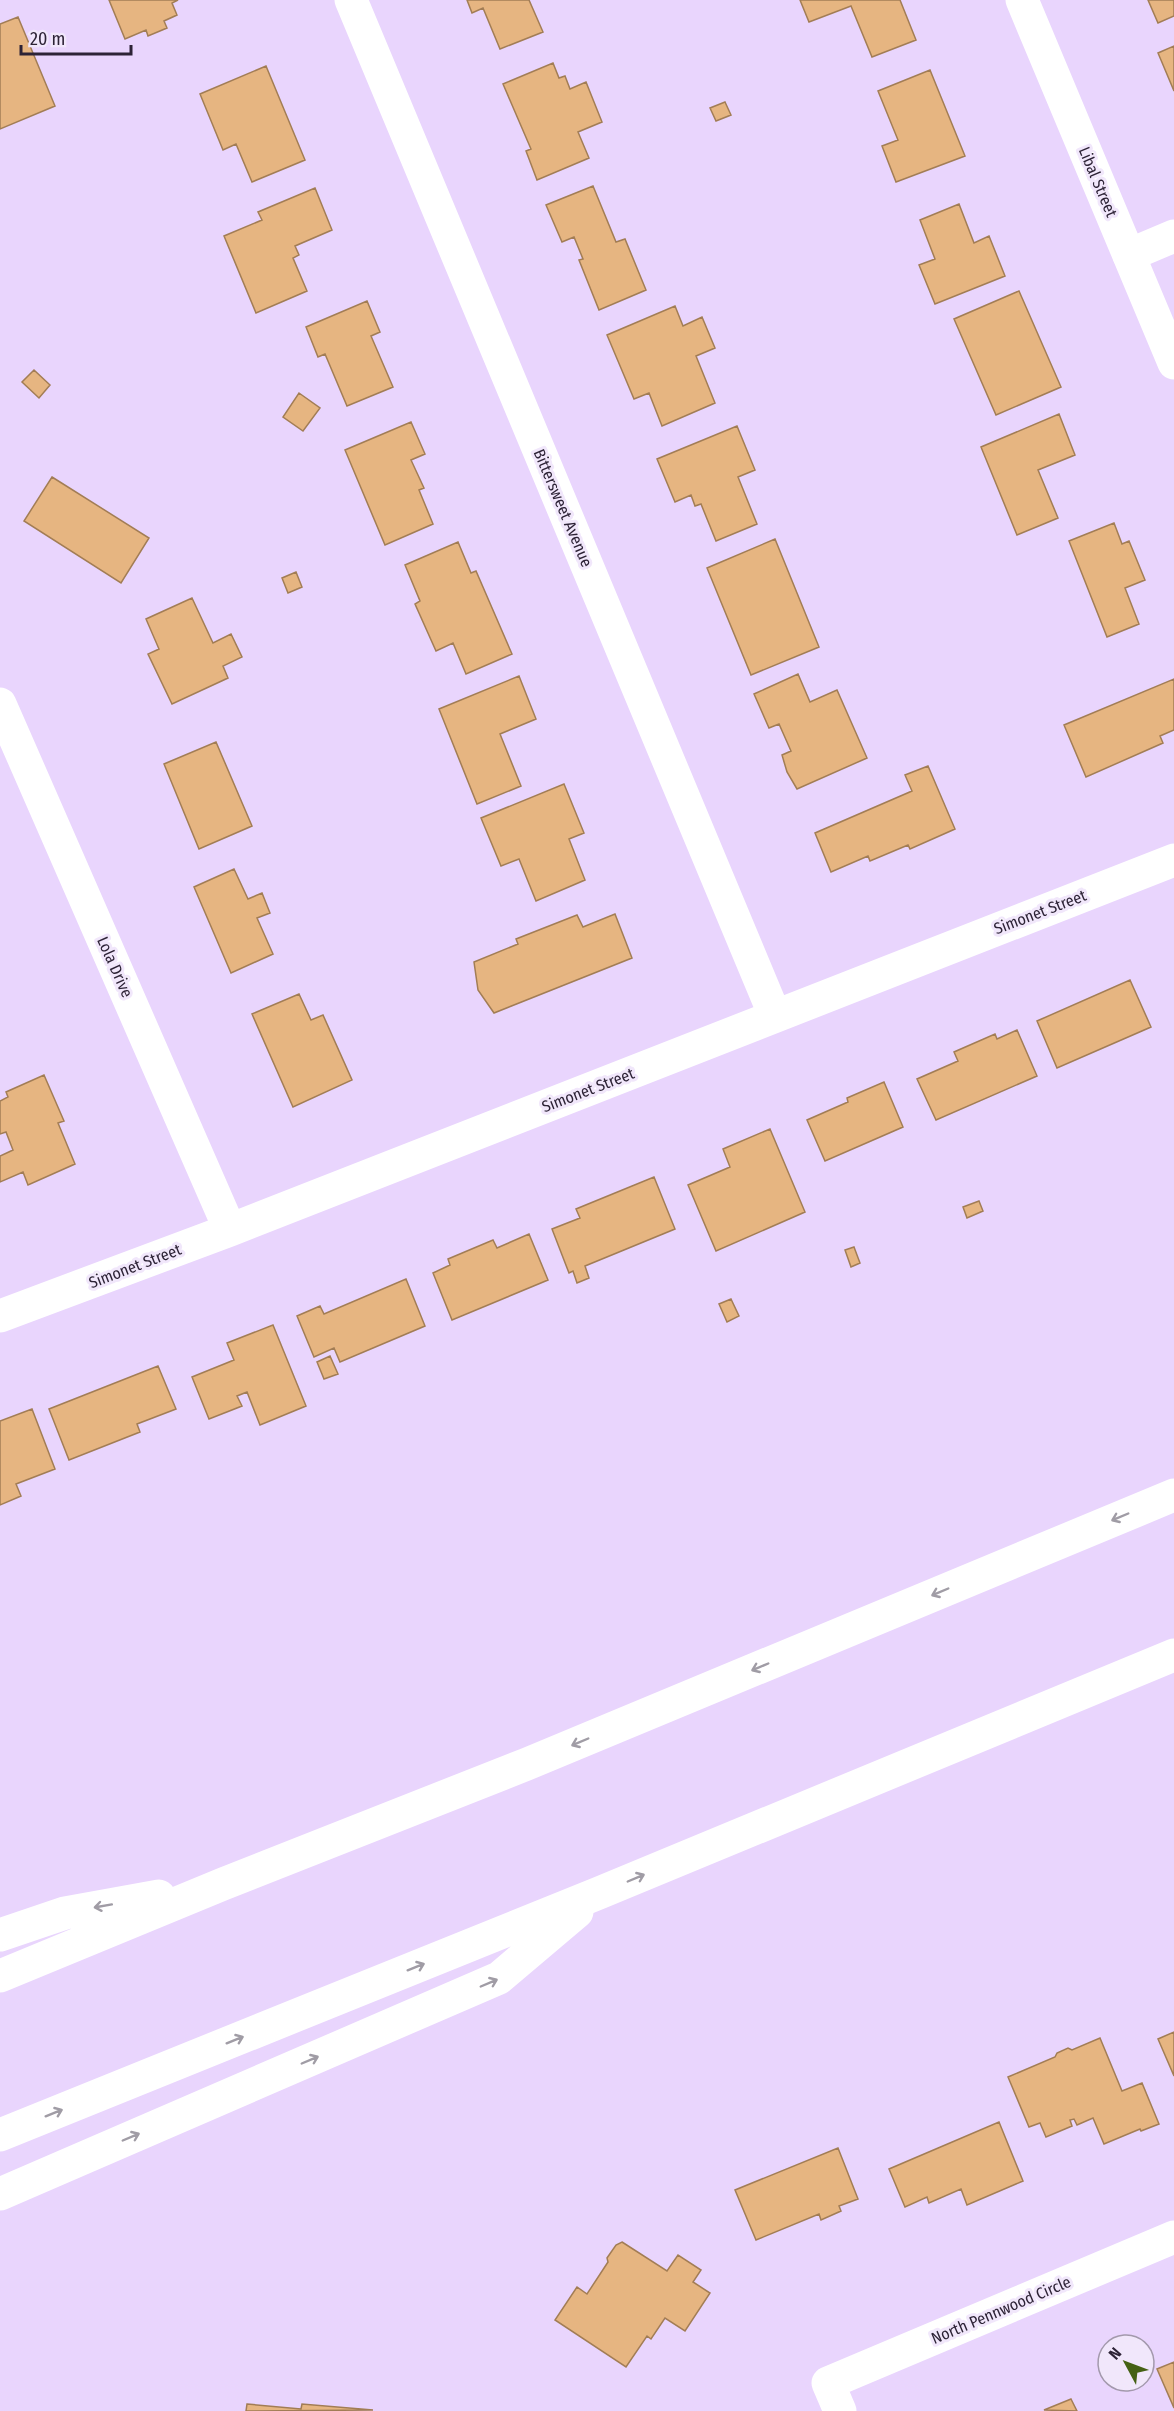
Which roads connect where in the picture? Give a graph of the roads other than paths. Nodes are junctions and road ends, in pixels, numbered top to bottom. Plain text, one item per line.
1 (351, 0) edge
2 (1022, 0) edge
3 (1174, 236) edge
4 (1129, 255) junction
5 (1174, 363) edge
6 (0, 704) edge
7 (1174, 860) edge
8 (775, 1016) junction
9 (230, 1230) junction
10 (0, 1316) edge
11 (1174, 1494) edge
12 (1174, 1655) edge
13 (223, 1884) junction
14 (599, 1893) junction
15 (0, 1935) edge
16 (0, 1976) edge
17 (0, 2135) edge
18 (0, 2194) edge
19 (1174, 2237) edge
20 (834, 2397) edge

1 - 8 main road, Bittersweet Avenue
2 - 4 main road, Libal Street
3 - 4 main road
4 - 5 main road, Libal Street
6 - 9 main road, Lola Drive
7 - 8 main road, Simonet Street
8 - 9 main road, Simonet Street
9 - 10 main road, Simonet Street
11 -> 13 main road
14 -> 12 main road
13 -> 15 main road
13 - 16 main road
17 -> 14 main road
18 -> 14 main road
19 - 20 main road, North Pennwood Circle

